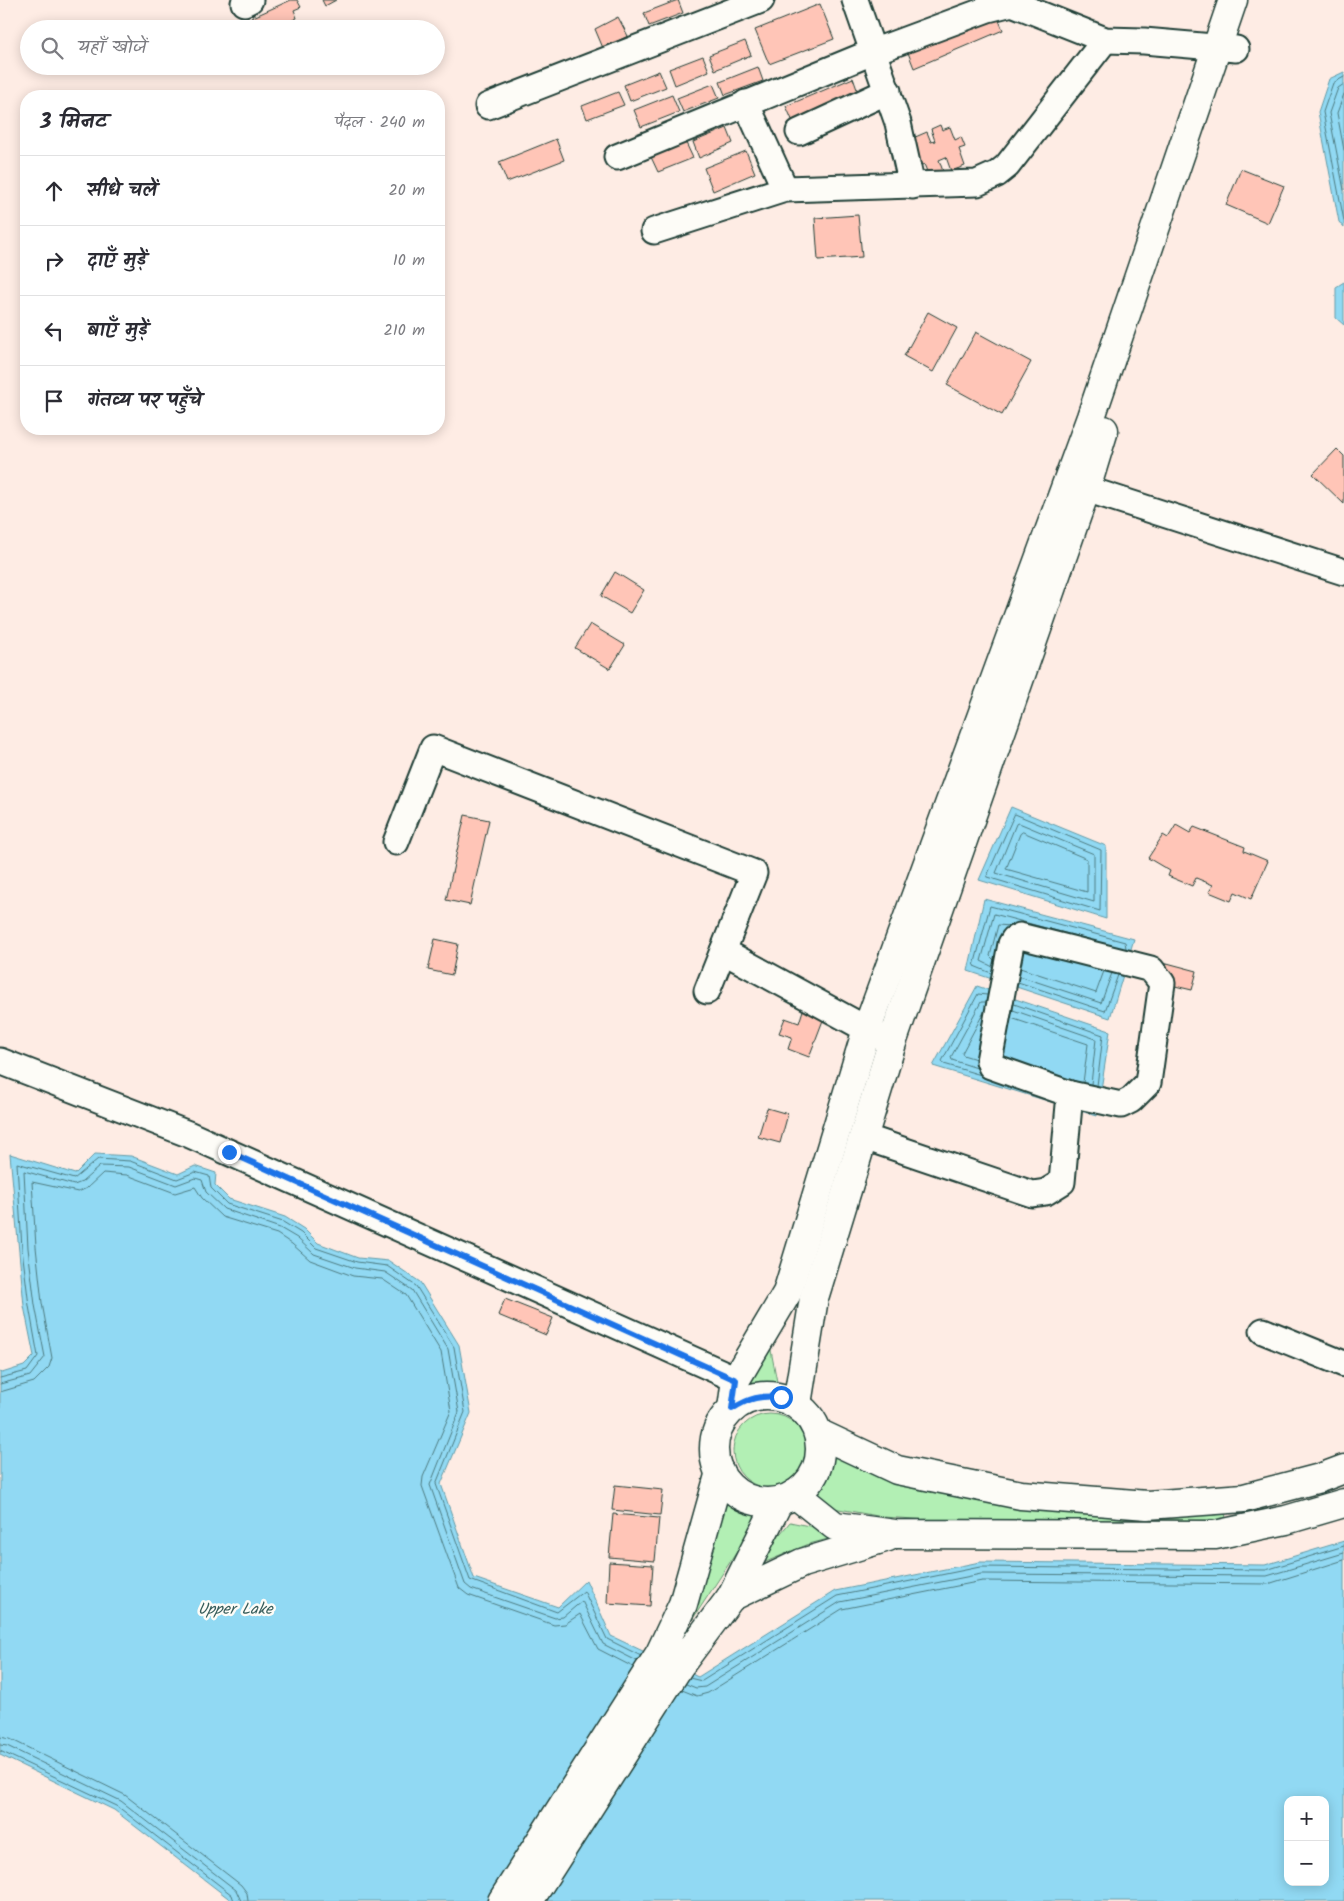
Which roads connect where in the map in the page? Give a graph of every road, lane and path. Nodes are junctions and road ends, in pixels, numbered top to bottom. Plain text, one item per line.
1 (761, 0) edge
2 (855, 0) edge
3 (1233, 0) edge
4 (1250, 0) edge
5 (1105, 40) junction
6 (1227, 48) junction
7 (875, 50) junction
8 (888, 91) junction
9 (746, 103) junction
10 (488, 106) dead end
11 (799, 132) dead end
12 (617, 157) dead end
13 (912, 186) junction
14 (784, 189) junction
15 (654, 231) dead end
16 (1086, 489) junction
17 (1344, 572) edge
18 (396, 842) dead end
19 (723, 951) junction
20 (707, 992) dead end
21 (867, 1029) junction
22 (892, 1043) junction
23 (0, 1061) edge
24 (1070, 1094) junction
25 (864, 1137) junction
26 (1263, 1331) dead end
27 (1344, 1364) edge
28 (736, 1380) junction
29 (797, 1404) junction
30 (732, 1409) junction
31 (818, 1433) junction
32 (1344, 1469) edge
33 (720, 1472) junction
34 (787, 1497) junction
35 (1344, 1502) edge
36 (895, 1534) junction
37 (731, 1597) junction
38 (670, 1659) junction
39 (502, 1901) edge
40 (529, 1901) edge

1 - 10 street
2 - 7 street
3 - 6 main road
4 - 6 main road
5 - 6 street
5 - 7 street
5 - 13 street
6 - 16 main road
6 - 21 main road
7 - 8 street
7 - 9 street
8 - 11 street
8 - 13 street
9 - 12 street
9 - 14 street
13 - 14 street
14 - 15 street
16 - 17 street
16 - 22 main road
18 - 19 street
19 - 20 street
19 - 21 street
21 - 22 street
21 - 28 main road
22 - 25 main road
23 - 28 street
24 - 24 street
24 - 25 street
25 - 29 main road
26 - 27 street
28 - 30 main road
29 - 30 main road
29 - 31 main road
30 - 33 main road
31 - 32 main road
31 - 34 main road
33 - 34 main road
33 - 38 main road
34 - 36 main road
34 - 37 main road
35 - 36 main road
36 - 37 main road
37 - 38 main road
38 - 39 main road
38 - 40 main road

